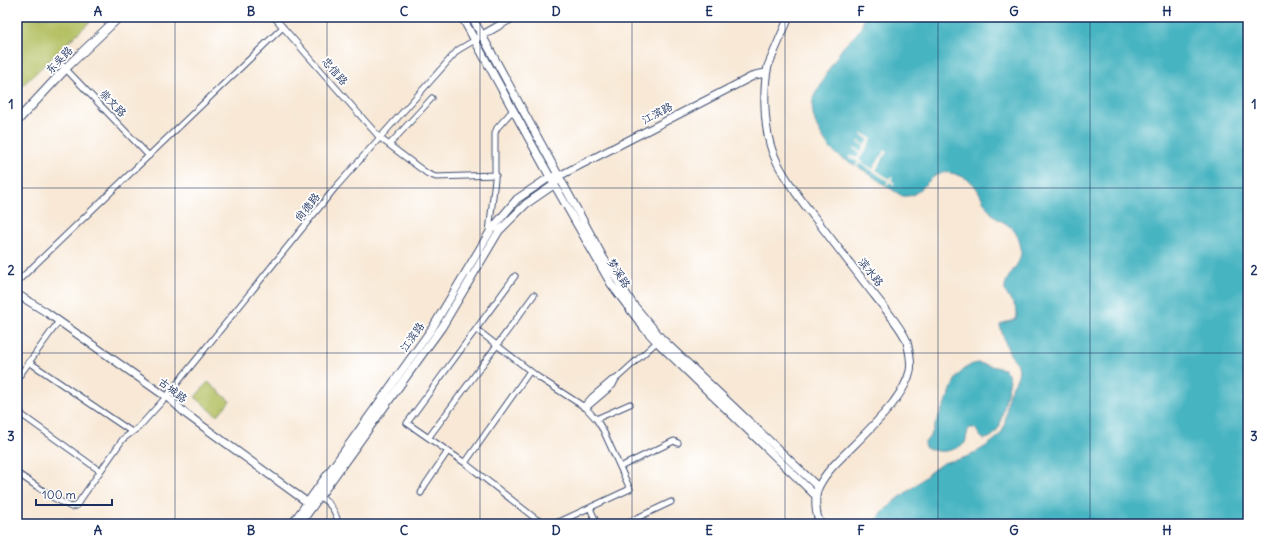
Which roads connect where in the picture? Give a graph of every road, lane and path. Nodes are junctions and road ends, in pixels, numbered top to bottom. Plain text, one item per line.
1 (113, 17) edge
2 (119, 17) edge
3 (274, 17) edge
4 (462, 17) edge
5 (472, 17) edge
6 (514, 17) edge
7 (789, 17) edge
8 (283, 27) junction
9 (483, 34) junction
10 (475, 40) junction
11 (64, 67) junction
12 (766, 73) junction
13 (432, 98) dead end
14 (513, 110) junction
15 (17, 114) edge
16 (17, 121) edge
17 (380, 138) junction
18 (389, 145) junction
19 (149, 156) junction
20 (496, 175) junction
21 (559, 176) junction
22 (550, 177) junction
23 (555, 184) junction
24 (489, 234) junction
25 (515, 276) dead end
26 (17, 282) edge
27 (17, 294) edge
28 (534, 295) dead end
29 (59, 321) junction
30 (476, 329) junction
31 (659, 340) junction
32 (497, 345) junction
33 (29, 362) junction
34 (530, 371) junction
35 (17, 379) edge
36 (166, 397) junction
37 (17, 402) edge
38 (630, 404) dead end
39 (585, 408) junction
40 (19, 416) edge
41 (596, 419) junction
42 (132, 432) junction
43 (429, 437) junction
44 (678, 443) dead end
45 (448, 451) junction
46 (465, 462) junction
47 (620, 467) junction
48 (100, 471) junction
49 (17, 473) edge
50 (818, 487) junction
51 (421, 493) dead end
52 (816, 496) junction
53 (320, 497) junction
54 (670, 502) dead end
55 (310, 504) junction
56 (590, 508) junction
57 (292, 524) edge
58 (300, 524) edge
59 (337, 524) edge
60 (550, 524) edge
61 (597, 524) edge
62 (624, 524) edge
63 (821, 524) edge

1 - 11 main road, 东吴路
2 - 11 main road, 东吴路
3 - 8 street, 忠信路
4 - 10 main road, 梦溪路
5 - 9 main road, 梦溪路
6 - 9 main road
7 - 12 main road, 滨水路
8 - 17 street, 忠信路
8 - 19 street
9 - 10 main road
9 - 21 main road, 梦溪路
10 - 14 main road, 梦溪路
10 - 17 street, 尚德路
11 - 15 main road, 东吴路
11 - 16 main road, 东吴路
11 - 19 street, 崇文路
12 - 21 main road, 江滨路
12 - 50 main road, 滨水路
13 - 18 street
14 - 20 street
14 - 22 main road, 梦溪路
17 - 18 street, 忠信路
17 - 36 street, 尚德路
18 - 20 street, 忠信路
19 - 26 street
20 - 24 street
21 - 22 main road, 江滨路
21 - 23 main road, 江滨路
21 - 31 main road, 梦溪路
22 - 23 main road, 梦溪路
22 - 24 main road, 江滨路
23 - 31 main road, 梦溪路
23 - 53 main road, 江滨路
24 - 55 main road, 江滨路
25 - 30 street
27 - 29 main road, 古城路
28 - 32 street
29 - 33 street
29 - 36 main road, 古城路
30 - 32 street
30 - 43 street
31 - 39 street
31 - 50 main road, 梦溪路
31 - 52 main road, 梦溪路
32 - 34 street
32 - 43 street
33 - 35 street
33 - 42 street
34 - 39 street
34 - 46 street
36 - 42 street, 尚德路
36 - 55 main road, 古城路
37 - 40 street
38 - 41 street
39 - 41 street
40 - 48 street
41 - 47 street
42 - 48 street, 尚德路
43 - 45 street
44 - 47 street
45 - 46 street
45 - 51 street
46 - 60 street
47 - 56 street
48 - 49 street, 尚德路
50 - 52 main road, 滨水路
52 - 63 main road, 滨水路
53 - 55 main road, 江滨路
53 - 59 street
54 - 62 street
55 - 57 main road, 江滨路
55 - 58 main road, 江滨路
56 - 60 street
56 - 61 street

